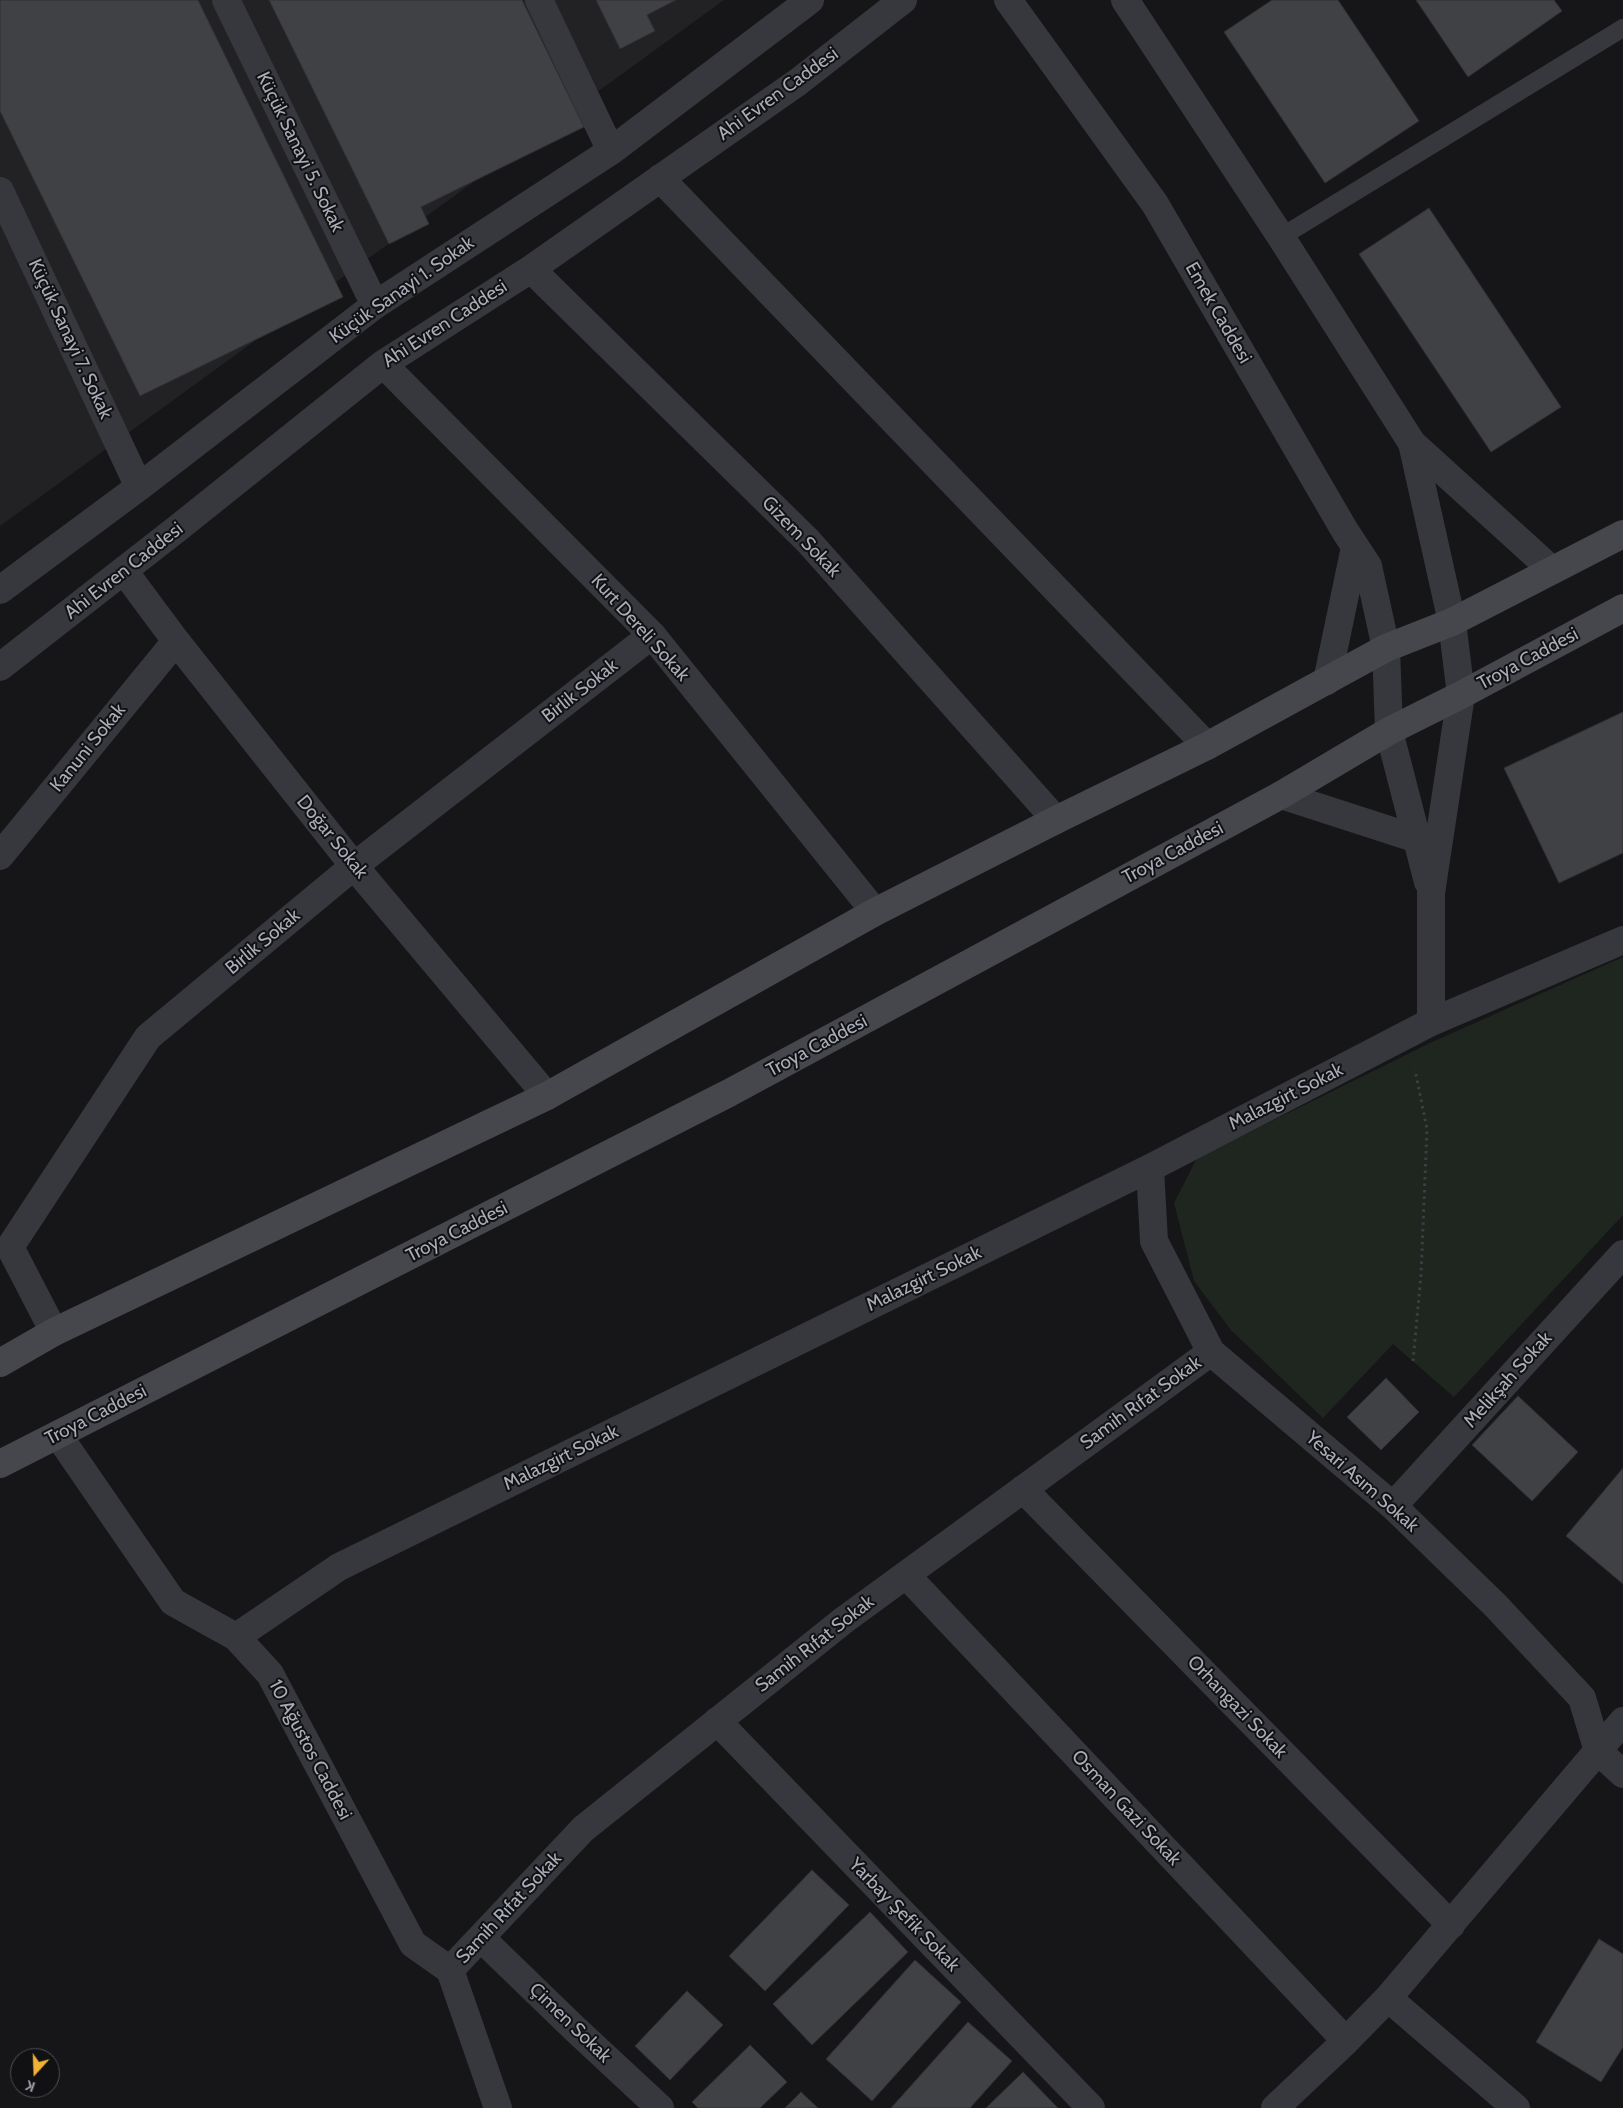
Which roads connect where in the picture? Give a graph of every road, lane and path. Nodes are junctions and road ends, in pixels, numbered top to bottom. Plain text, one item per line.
1 (226, 0) edge
2 (539, 0) edge
3 (810, 0) edge
4 (903, 0) edge
5 (1008, 0) edge
6 (1125, 0) edge
7 (1623, 28) edge
8 (611, 150) junction
9 (660, 178) junction
10 (0, 191) edge
11 (1281, 237) junction
12 (531, 268) junction
13 (375, 305) junction
14 (383, 364) junction
15 (1412, 443) junction
16 (139, 487) junction
17 (1623, 534) edge
18 (1355, 546) junction
19 (1552, 570) junction
20 (124, 571) junction
21 (0, 590) edge
22 (1623, 608) edge
23 (1452, 622) junction
24 (652, 635) junction
25 (176, 641) junction
26 (1386, 648) junction
27 (0, 667) edge
28 (1327, 681) junction
29 (1461, 695) junction
30 (1389, 731) junction
31 (1207, 746) junction
32 (1281, 795) junction
33 (1056, 820) junction
34 (1418, 839) junction
35 (0, 856) edge
36 (354, 866) junction
37 (1431, 893) junction
38 (875, 912) junction
39 (1623, 940) edge
40 (1431, 1022) junction
41 (1402, 1037) junction
42 (547, 1096) junction
43 (1150, 1168) junction
44 (1623, 1254) edge
45 (54, 1332) junction
46 (1211, 1352) junction
47 (1413, 1361) dead end
48 (0, 1363) edge
49 (58, 1435) junction
50 (0, 1464) edge
51 (1023, 1489) junction
52 (1393, 1506) junction
53 (906, 1575) junction
54 (236, 1637) junction
55 (717, 1721) junction
56 (1623, 1721) edge
57 (1598, 1751) junction
58 (1623, 1774) edge
59 (1451, 1925) junction
60 (481, 1938) junction
61 (450, 1970) junction
62 (1388, 1998) junction
63 (1346, 2041) junction
64 (498, 2108) edge
65 (660, 2108) edge
66 (1091, 2108) edge
67 (1275, 2108) edge
68 (1516, 2108) edge

1 - 13 street, Küçük Sanayi 5. Sokak
2 - 8 street
3 - 8 street, Küçük Sanayi 1. Sokak
4 - 9 street, Ahi Evren Caddesi
5 - 18 street, Emek Caddesi
6 - 11 street
7 - 11 lane
8 - 13 street, Küçük Sanayi 1. Sokak
9 - 12 street, Ahi Evren Caddesi
9 - 31 street
10 - 16 street, Küçük Sanayi 7. Sokak
11 - 15 street
12 - 14 street, Ahi Evren Caddesi
12 - 33 street, Gizem Sokak
13 - 16 street, Küçük Sanayi 1. Sokak
14 - 20 street, Ahi Evren Caddesi
14 - 24 street, Kurt Dereli Sokak
15 - 19 street
15 - 23 street
16 - 21 street, Küçük Sanayi 1. Sokak
17 - 19 main road
18 - 26 street, Emek Caddesi
18 - 28 street
19 - 23 main road
20 - 25 street, Doğar Sokak
20 - 27 street, Ahi Evren Caddesi
22 - 29 main road, Troya Caddesi
23 - 26 main road
23 - 29 street
24 - 36 street, Birlik Sokak
24 - 38 street, Kurt Dereli Sokak
25 - 35 street, Kanuni Sokak
25 - 36 street, Doğar Sokak
26 - 28 main road
26 - 30 street, Emek Caddesi
28 - 31 main road
29 - 30 main road, Troya Caddesi
29 - 37 street
30 - 32 main road, Troya Caddesi
30 - 34 street, Emek Caddesi
31 - 33 main road
32 - 34 street
32 - 49 main road, Troya Caddesi
33 - 38 main road
34 - 37 street, Emek Caddesi
36 - 42 street, Doğar Sokak
36 - 45 street, Birlik Sokak
37 - 40 street
38 - 42 main road
39 - 40 street, Malazgirt Sokak
40 - 41 street, Malazgirt Sokak
41 - 43 street, Malazgirt Sokak
41 - 47 path
42 - 45 main road
43 - 46 street, Yesari Asım Sokak
43 - 54 street, Malazgirt Sokak
44 - 52 street, Melikşah Sokak
45 - 48 main road
46 - 51 street, Samih Rıfat Sokak
46 - 52 street, Yesari Asım Sokak
49 - 50 main road, Troya Caddesi
49 - 54 street, 10 Ağustos Caddesi
51 - 53 street, Samih Rıfat Sokak
51 - 59 street, Orhangazi Sokak
52 - 57 street, Yesari Asım Sokak
53 - 55 street, Samih Rıfat Sokak
53 - 63 street, Osman Gazi Sokak
54 - 61 street, 10 Ağustos Caddesi
55 - 60 street, Samih Rıfat Sokak
55 - 66 street, Yarbay Şefik Sokak
56 - 57 street
57 - 58 street
57 - 59 street
59 - 62 street
60 - 61 street, Samih Rıfat Sokak
60 - 65 street, Çimen Sokak
61 - 64 street
62 - 63 street
62 - 68 street
63 - 67 street

